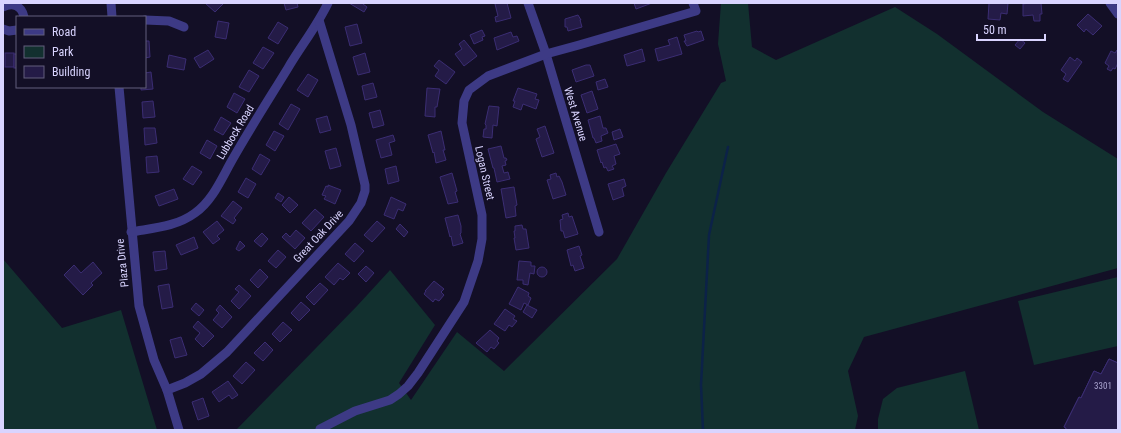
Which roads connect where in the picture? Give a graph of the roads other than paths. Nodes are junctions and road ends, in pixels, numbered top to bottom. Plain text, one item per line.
1 (111, 3) edge
2 (319, 3) edge
3 (328, 3) edge
4 (528, 3) edge
5 (1110, 3) edge
6 (8, 5) edge
7 (694, 7) edge
8 (1118, 14) edge
9 (24, 16) edge
10 (112, 16) edge
11 (320, 17) junction
12 (146, 20) edge
13 (184, 27) dead end
14 (3, 29) edge
15 (16, 30) edge
16 (546, 54) junction
17 (118, 88) edge
18 (131, 232) junction
19 (599, 232) dead end
20 (166, 390) junction
21 (320, 429) dead end
22 (179, 430) edge

1 - 10 street
2 - 11 street, Great Oak Drive
3 - 11 street, Lubbock Road
4 - 16 street, West Avenue
5 - 8 street
6 - 9 street
7 - 16 street, Logan Street
11 - 18 street, Lubbock Road
11 - 20 street, Great Oak Drive
12 - 13 street
14 - 15 street
16 - 19 street, West Avenue
16 - 21 street, Logan Street
17 - 18 street, Plaza Drive
18 - 20 street, Plaza Drive
20 - 22 street, Plaza Drive

